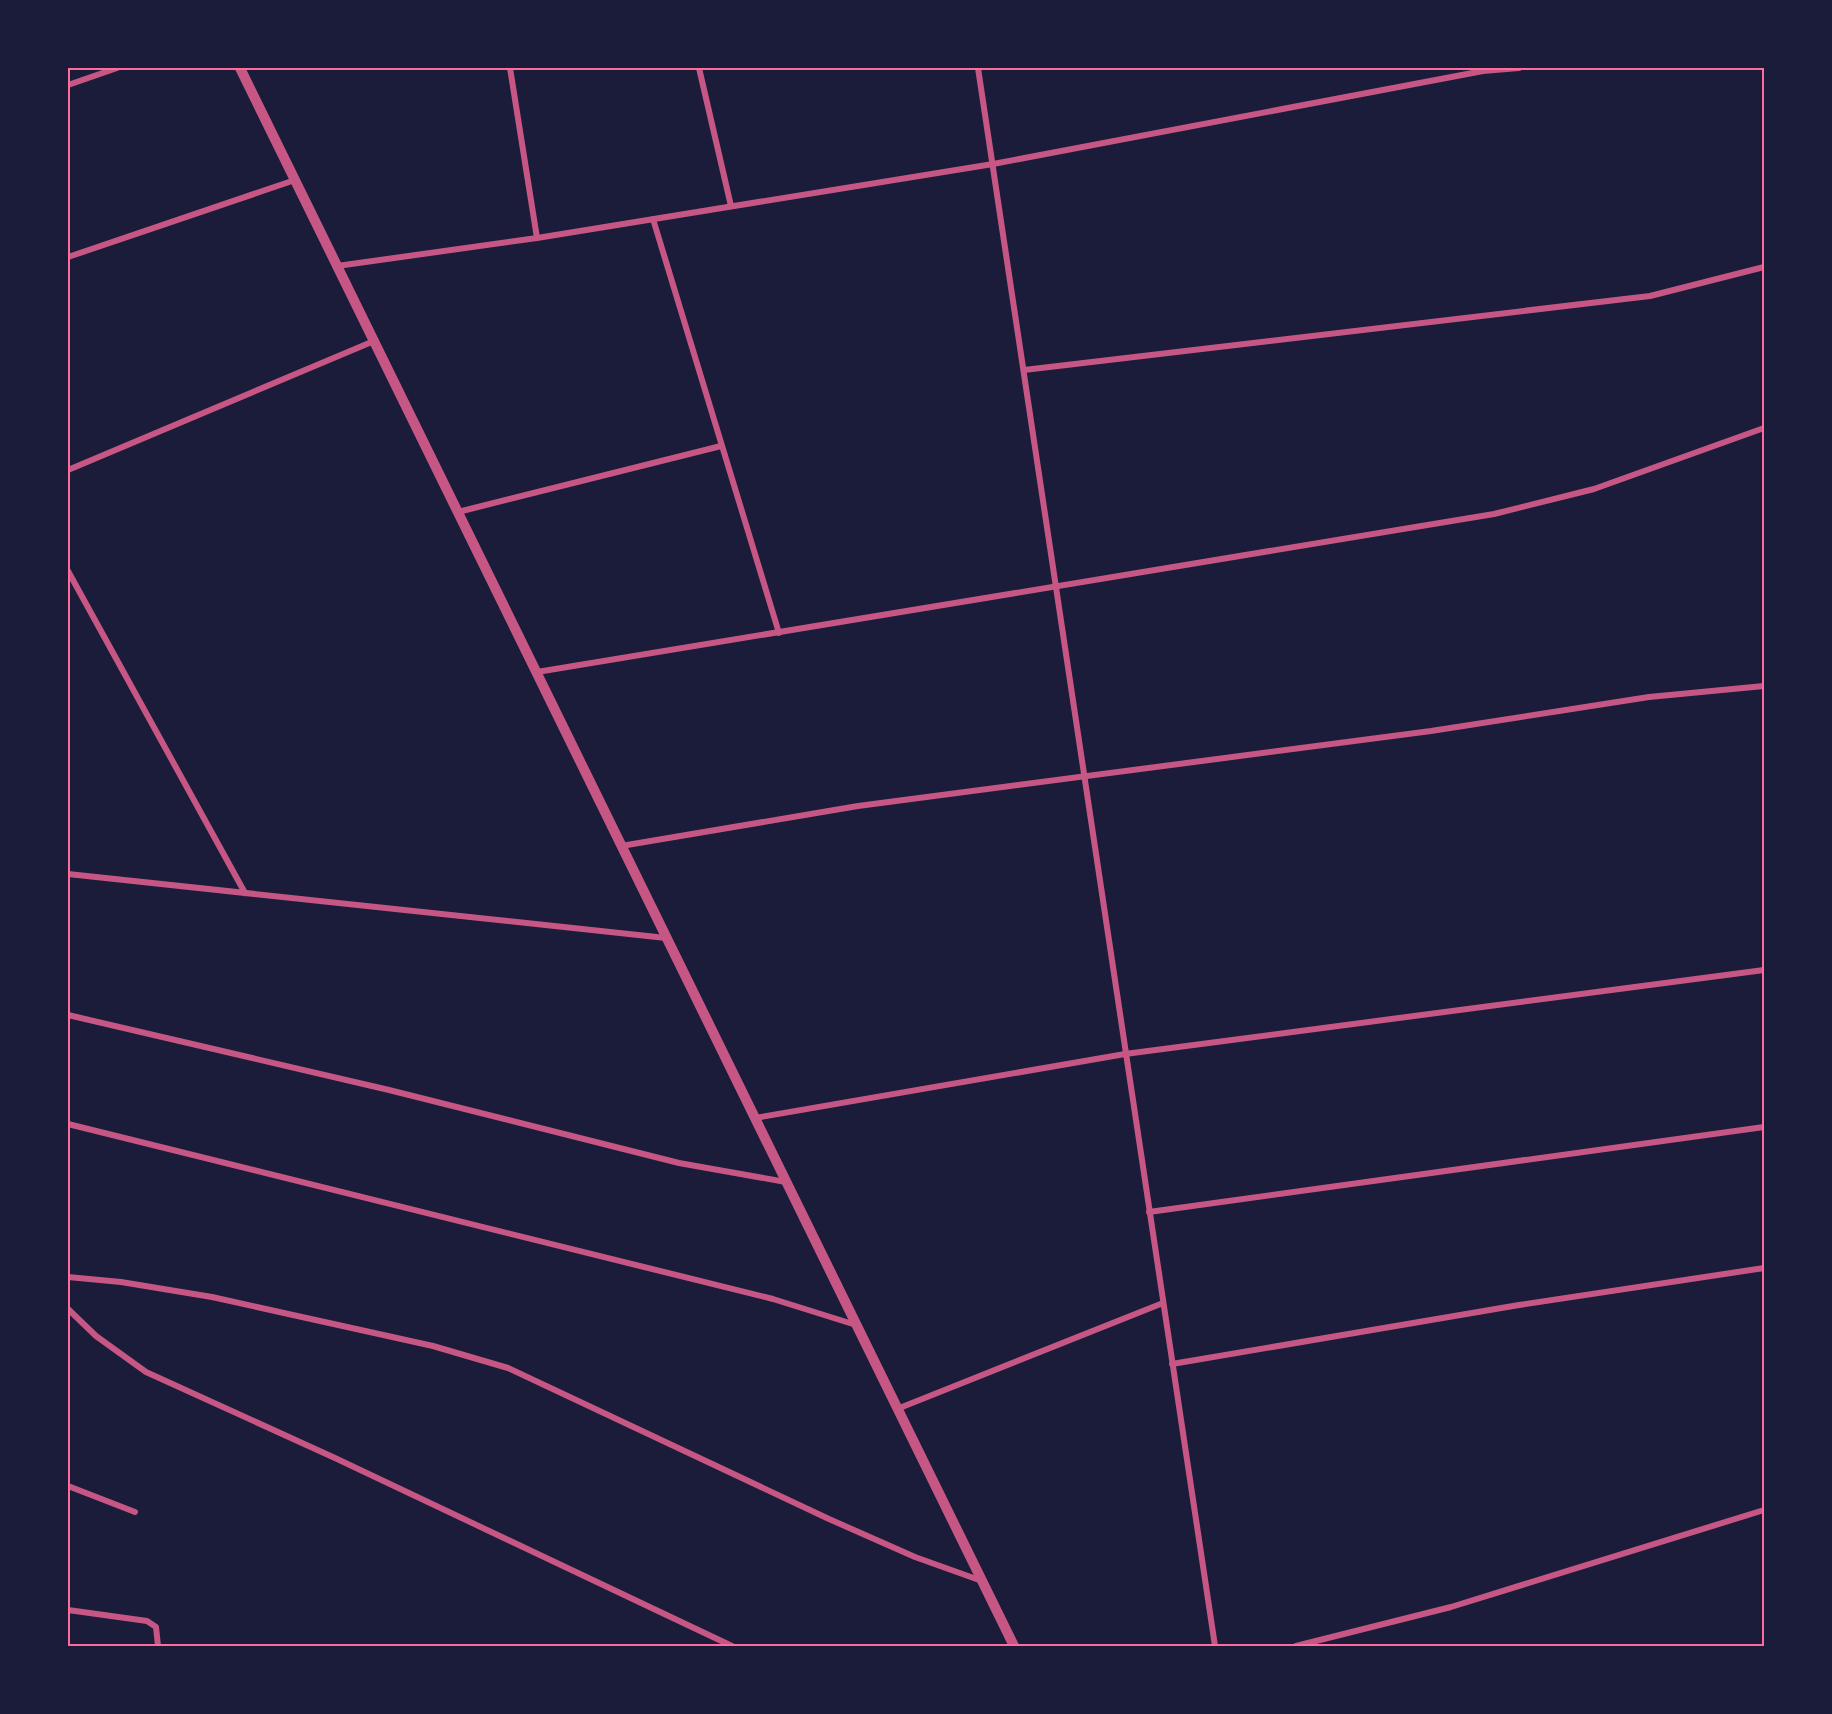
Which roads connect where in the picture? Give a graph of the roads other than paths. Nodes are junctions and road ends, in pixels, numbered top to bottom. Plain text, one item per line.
1 (117, 68) edge
2 (240, 68) edge
3 (510, 68) edge
4 (699, 68) edge
5 (978, 68) edge
6 (1519, 68) edge
7 (1482, 69) edge
8 (68, 85) edge
9 (993, 164) junction
10 (295, 180) junction
11 (731, 206) junction
12 (653, 219) junction
13 (537, 238) junction
14 (68, 257) edge
15 (337, 266) junction
16 (1764, 267) edge
17 (374, 341) junction
18 (1023, 370) junction
19 (1764, 428) edge
20 (721, 446) junction
21 (68, 470) edge
22 (458, 512) junction
23 (68, 571) edge
24 (1055, 586) junction
25 (779, 633) junction
26 (537, 672) junction
27 (1764, 686) edge
28 (1084, 775) junction
29 (621, 846) junction
30 (68, 874) edge
31 (244, 893) junction
32 (666, 938) junction
33 (1764, 970) edge
34 (68, 1015) edge
35 (1125, 1054) junction
36 (754, 1118) junction
37 (68, 1124) edge
38 (1764, 1126) edge
39 (786, 1182) junction
40 (1149, 1212) junction
41 (1764, 1268) edge
42 (68, 1277) edge
43 (1163, 1303) junction
44 (68, 1309) edge
45 (857, 1325) junction
46 (1172, 1364) junction
47 (897, 1409) junction
48 (68, 1486) edge
49 (1764, 1510) edge
50 (135, 1512) dead end
51 (982, 1581) junction
52 (68, 1610) edge
53 (158, 1647) edge
54 (732, 1647) edge
55 (1014, 1647) edge
56 (1215, 1647) edge
57 (1296, 1647) edge

1 - 8 street
2 - 10 street
3 - 13 street
4 - 11 street
5 - 9 street
6 - 7 street
7 - 9 street
9 - 11 street
9 - 18 street
10 - 14 street
10 - 15 street
11 - 12 street
12 - 13 street
12 - 20 street
13 - 15 street
15 - 17 street
16 - 18 street
17 - 21 street
17 - 22 street
18 - 24 street
19 - 24 street
20 - 22 street
20 - 25 street
22 - 26 street
23 - 31 street
24 - 25 street
24 - 28 street
25 - 26 street
26 - 29 street
27 - 28 street
28 - 29 street
28 - 35 street
29 - 32 street
30 - 31 street
31 - 32 street
32 - 36 street
33 - 35 street
34 - 39 street
35 - 36 street
35 - 40 street
36 - 39 street
37 - 45 street
38 - 40 street
39 - 45 street
40 - 43 street
41 - 46 street
42 - 51 street
43 - 46 street
43 - 47 street
44 - 54 street
45 - 47 street
46 - 56 street
47 - 51 street
48 - 50 street
49 - 57 street
51 - 55 street
52 - 53 street

